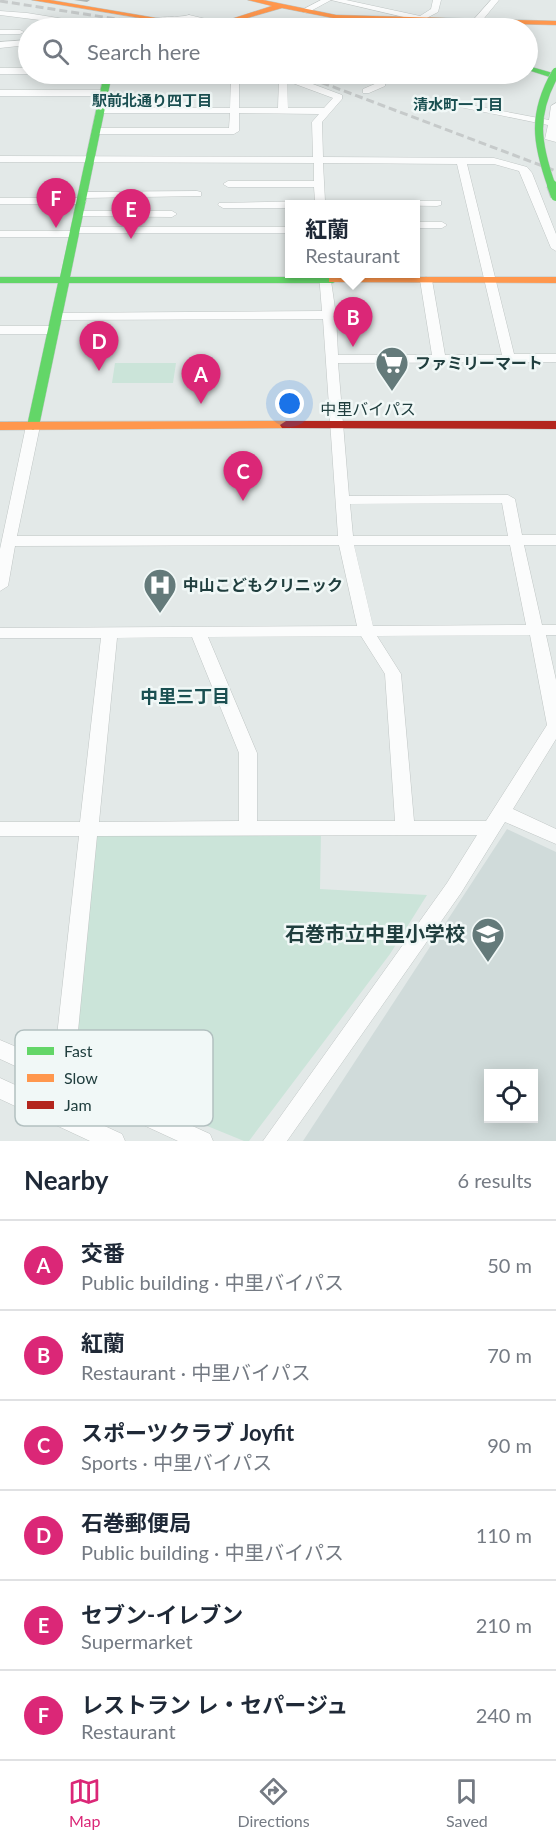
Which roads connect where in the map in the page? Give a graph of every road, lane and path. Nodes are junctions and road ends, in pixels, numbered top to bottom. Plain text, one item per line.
1 (36, 0) edge
2 (252, 0) edge
3 (327, 0) edge
4 (335, 0) edge
5 (437, 0) edge
6 (495, 0) edge
7 (281, 6) junction
8 (304, 11) junction
9 (179, 12) dead end
10 (0, 13) edge
11 (48, 18) edge
12 (152, 18) edge
13 (161, 18) edge
14 (243, 18) edge
15 (349, 18) edge
16 (416, 18) edge
17 (423, 18) edge
18 (480, 18) edge
19 (538, 22) edge
20 (556, 23) edge
21 (0, 32) edge
22 (18, 32) edge
23 (18, 44) edge
24 (0, 45) edge
25 (0, 71) edge
26 (18, 71) edge
27 (538, 71) edge
28 (556, 72) edge
29 (556, 77) edge
30 (106, 84) edge
31 (235, 84) edge
32 (281, 84) edge
33 (304, 84) edge
34 (382, 84) edge
35 (366, 91) dead end
36 (0, 93) edge
37 (104, 93) junction
38 (556, 106) edge
39 (465, 107) dead end
40 (101, 110) junction
41 (234, 110) junction
42 (283, 111) junction
43 (328, 111) junction
44 (552, 123) junction
45 (97, 131) junction
46 (556, 139) edge
47 (0, 159) edge
48 (317, 162) junction
49 (90, 163) junction
50 (462, 164) junction
51 (0, 167) edge
52 (527, 173) junction
53 (556, 183) edge
54 (228, 184) dead end
55 (318, 184) junction
56 (197, 194) dead end
57 (556, 196) edge
58 (320, 200) edge
59 (0, 201) edge
60 (81, 203) junction
61 (420, 203) edge
62 (437, 203) dead end
63 (285, 204) edge
64 (223, 205) dead end
65 (172, 214) dead end
66 (420, 225) edge
67 (442, 225) dead end
68 (285, 230) edge
69 (75, 232) junction
70 (0, 234) edge
71 (556, 248) edge
72 (285, 277) edge
73 (326, 278) edge
74 (417, 278) edge
75 (0, 280) edge
76 (64, 280) junction
77 (490, 280) junction
78 (556, 280) edge
79 (330, 315) junction
80 (54, 323) junction
81 (0, 330) edge
82 (439, 358) junction
83 (509, 358) junction
84 (556, 358) edge
85 (331, 359) junction
86 (337, 425) junction
87 (556, 425) edge
88 (0, 426) edge
89 (33, 426) junction
90 (342, 500) junction
91 (6, 523) edge
92 (518, 540) junction
93 (556, 540) edge
94 (9, 541) junction
95 (346, 542) junction
96 (0, 586) edge
97 (556, 630) edge
98 (536, 631) junction
99 (0, 633) edge
100 (198, 633) junction
101 (367, 633) junction
102 (109, 634) junction
103 (556, 725) edge
104 (501, 812) junction
105 (90, 828) junction
106 (248, 828) junction
107 (405, 828) junction
108 (490, 828) junction
109 (0, 829) edge
110 (556, 837) edge
111 (68, 1030) edge
112 (0, 1049) edge
113 (15, 1056) edge
114 (0, 1088) edge
115 (15, 1095) edge
116 (82, 1126) edge
117 (169, 1126) edge
118 (114, 1141) edge
119 (202, 1141) edge
120 (274, 1141) edge

1 - 12 main road
2 - 7 main road
3 - 8 street
4 - 16 street
5 - 17 street
6 - 18 street
7 - 8 main road
7 - 14 main road
8 - 15 main road
9 - 13 street
10 - 11 street
19 - 20 main road
21 - 22 street
23 - 24 street
25 - 26 street
27 - 29 main road
28 - 57 main road, bridge
30 - 37 main road
31 - 41 street
32 - 42 street
33 - 43 street
34 - 35 street
36 - 37 street
37 - 40 main road
38 - 44 street
39 - 44 street
40 - 41 street
40 - 45 main road
41 - 42 street
41 - 45 street
42 - 43 street
43 - 48 street
44 - 46 street
45 - 49 main road
47 - 49 street
48 - 49 street
48 - 50 street
48 - 52 street
48 - 55 street
49 - 51 street
49 - 60 main road
50 - 52 street
50 - 77 street
52 - 53 street
52 - 71 street
54 - 55 street
55 - 58 street
56 - 60 street
59 - 60 street
60 - 65 street
60 - 69 main road
61 - 62 street
63 - 64 street
66 - 67 street
68 - 69 street
69 - 70 street
69 - 76 main road
72 - 76 main road
73 - 79 street
74 - 77 main road
74 - 82 street
75 - 76 main road
76 - 80 main road
77 - 78 main road
77 - 83 street
79 - 80 street
79 - 85 street
80 - 81 street
80 - 89 main road
82 - 83 street
82 - 85 street
83 - 84 street
85 - 86 street
86 - 87 main road, 中里バイパス
86 - 89 main road, 中里バイパス
86 - 90 street
88 - 89 main road, 中里バイパス
89 - 91 street
90 - 92 street
90 - 95 street
91 - 94 street
92 - 93 street
92 - 95 street
92 - 98 street
94 - 95 street
94 - 96 street
95 - 101 street
97 - 98 street
98 - 101 street
98 - 103 street
99 - 102 street
100 - 101 street
100 - 102 street
100 - 106 street
101 - 107 street
102 - 105 street
103 - 104 street
104 - 108 street
104 - 110 street
105 - 106 street
105 - 109 street
105 - 111 street
106 - 107 street
107 - 108 street
108 - 120 street
112 - 113 street
114 - 115 street
116 - 118 street
117 - 119 street

